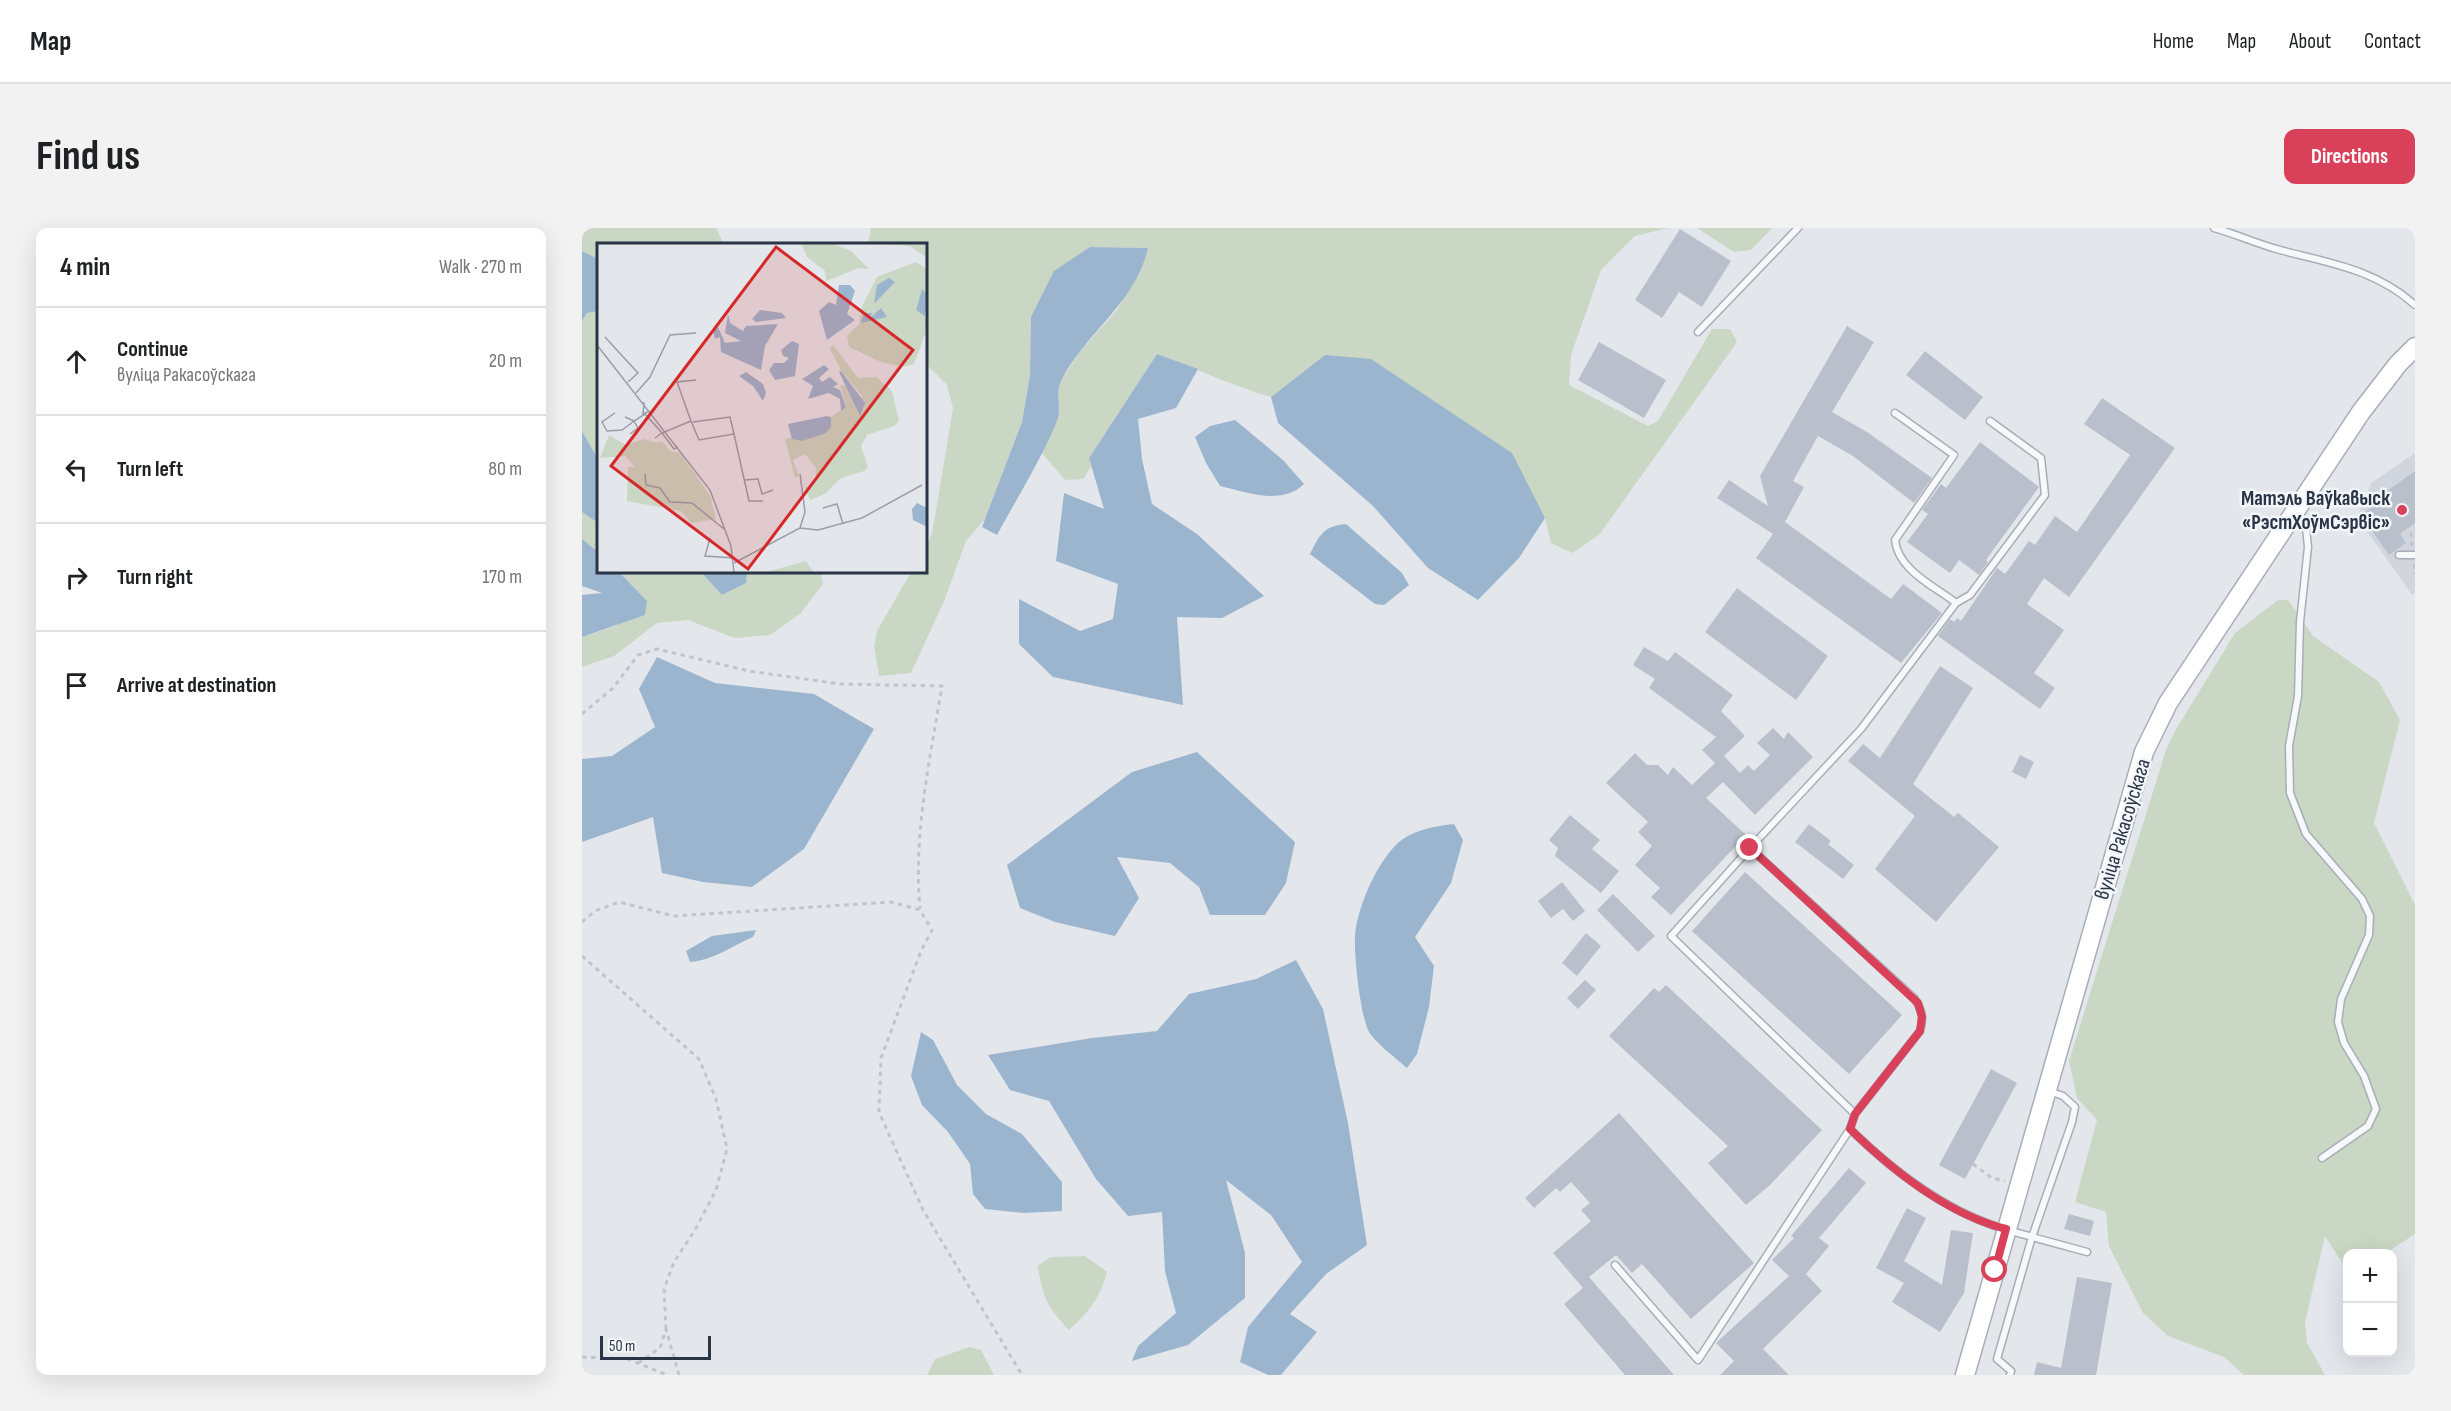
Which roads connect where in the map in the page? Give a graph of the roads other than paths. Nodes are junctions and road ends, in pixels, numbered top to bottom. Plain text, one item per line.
1 (1798, 228) edge
2 (2214, 228) edge
3 (2415, 305) edge
4 (1698, 332) dead end
5 (2415, 347) edge
6 (1895, 413) dead end
7 (1990, 422) dead end
8 (2292, 516) junction
9 (2399, 555) dead end
10 (2415, 555) edge
11 (1956, 603) junction
12 (1750, 848) junction
13 (2046, 1090) junction
14 (1855, 1114) junction
15 (1850, 1129) junction
16 (2322, 1158) dead end
17 (2006, 1229) junction
18 (2032, 1236) junction
19 (2087, 1252) dead end
20 (1614, 1265) dead end
21 (1965, 1375) edge
22 (2010, 1375) edge

1 - 4 lane
2 - 3 lane
5 - 8 street, вуліца Ракасоўскага
6 - 11 lane
7 - 11 lane
8 - 13 street, вуліца Ракасоўскага
8 - 16 lane
9 - 10 lane
11 - 12 lane
12 - 14 lane
12 - 14 lane
13 - 17 street, вуліца Ракасоўскага
13 - 18 lane
14 - 15 lane
15 - 17 lane
15 - 20 lane
17 - 18 lane
17 - 21 street, вуліца Ракасоўскага
18 - 19 lane
18 - 22 lane

